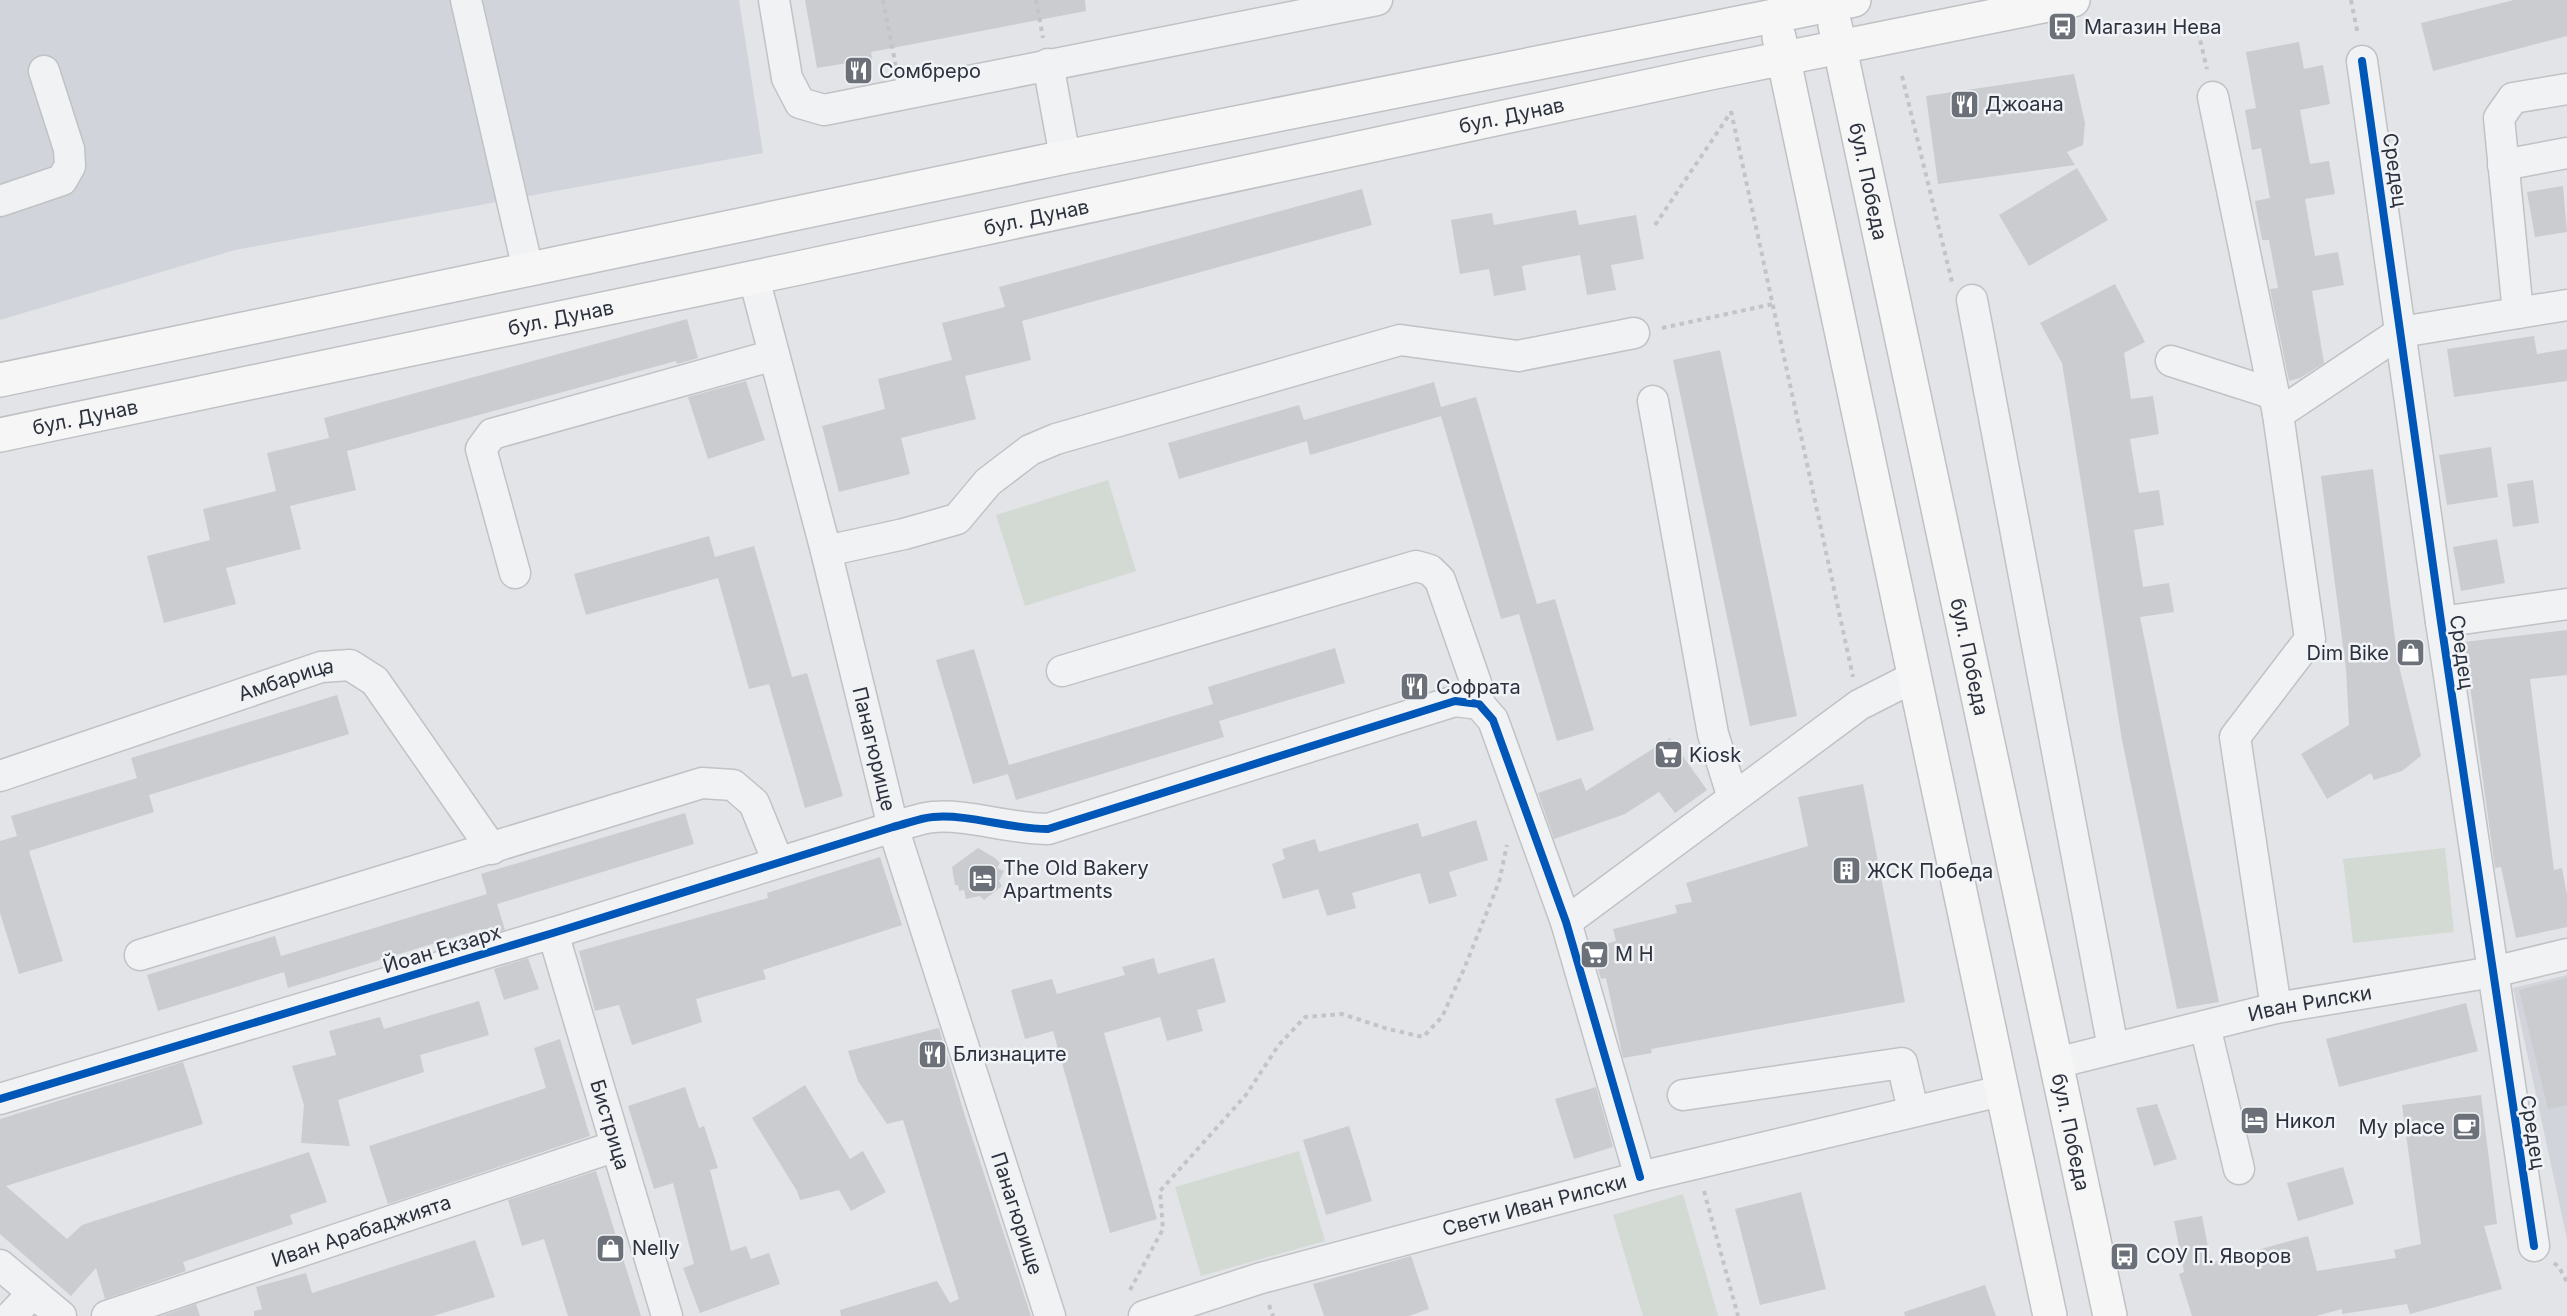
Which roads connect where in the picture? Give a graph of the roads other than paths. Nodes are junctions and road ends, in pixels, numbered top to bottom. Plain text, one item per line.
1 (774, 0) edge
2 (1377, 0) edge
3 (2073, 0) edge
4 (471, 1) edge
5 (1838, 2) edge
6 (1775, 8) edge
7 (1840, 47) junction
8 (1782, 59) junction
9 (2362, 61) road end
10 (1048, 64) junction
11 (44, 70) dead end
12 (2567, 89) edge
13 (2213, 97) road end
14 (2567, 153) edge
15 (1065, 157) junction
16 (2504, 165) junction
17 (0, 201) edge
18 (528, 270) junction
19 (754, 278) junction
20 (1972, 300) road end
21 (2567, 305) edge
22 (2518, 313) junction
23 (2401, 332) junction
24 (1634, 333) road end
25 (774, 355) junction
26 (2171, 361) dead end
27 (0, 380) edge
28 (1653, 401) dead end
29 (2276, 404) junction
30 (0, 435) edge
31 (826, 551) junction
32 (516, 573) dead end
33 (2567, 604) edge
34 (2441, 622) junction
35 (1062, 671) dead end
36 (1914, 677) junction
37 (1479, 704) junction
38 (0, 776) edge
39 (1733, 798) junction
40 (892, 828) junction
41 (492, 849) junction
42 (778, 862) junction
43 (1566, 922) junction
44 (552, 933) junction
45 (2567, 954) edge
46 (140, 955) dead end
47 (2493, 972) junction
48 (2276, 1008) junction
49 (2205, 1026) junction
50 (2113, 1048) junction
51 (2056, 1063) junction
52 (2001, 1091) junction
53 (1683, 1095) dead end
54 (0, 1099) edge
55 (1912, 1110) junction
56 (616, 1146) junction
57 (2239, 1169) dead end
58 (1640, 1177) junction
59 (2534, 1246) dead end
60 (0, 1266) edge
61 (33, 1293) junction
62 (1135, 1307) edge
63 (11, 1316) edge
64 (62, 1316) edge
65 (107, 1316) edge
66 (668, 1316) edge
67 (1050, 1316) edge
68 (2050, 1316) edge
69 (2110, 1316) edge

1 - 10 street
2 - 10 street
3 - 7 main road, бул. Дунав
4 - 18 street
5 - 6 main road
5 - 7 main road, бул. Победа
6 - 8 main road
6 - 15 main road
7 - 8 main road, бул. Дунав
7 - 51 main road, бул. Победа
8 - 19 main road, бул. Дунав
8 - 36 main road
9 - 23 street, Средец
10 - 15 street
11 - 17 street
12 - 16 street
13 - 29 street
14 - 16 street
15 - 18 main road
16 - 22 street
18 - 27 main road
19 - 25 street, Панагюрище
19 - 30 main road, бул. Дунав
20 - 50 street
21 - 22 street
22 - 23 street
23 - 29 street
23 - 34 street, Средец
24 - 31 street
25 - 31 street, Панагюрище
25 - 32 street
26 - 29 street
28 - 39 street
29 - 48 street
31 - 40 street, Панагюрище
33 - 34 street
34 - 47 street, Средец
35 - 37 street
36 - 39 street
36 - 52 main road
37 - 40 street, Йоан Екзарх
37 - 43 street
38 - 41 street, Амбарица
39 - 43 street
40 - 42 street, Йоан Екзарх
40 - 67 street, Панагюрище
41 - 42 street
41 - 46 street
42 - 44 street, Йоан Екзарх
43 - 58 street
44 - 54 street, Йоан Екзарх
44 - 56 street, Бистрица
45 - 47 street, Иван Рилски
47 - 48 street, Иван Рилски
47 - 59 street, Средец
48 - 49 street, Иван Рилски
49 - 50 street, Иван Рилски
49 - 57 street
50 - 51 street, Иван Рилски
51 - 69 main road, бул. Победа
52 - 55 street, Свети Иван Рилски
52 - 68 main road
53 - 55 street
55 - 58 street, Свети Иван Рилски
56 - 65 street, Иван Арабаджията
56 - 66 street, Бистрица
58 - 62 street, Свети Иван Рилски
60 - 61 street
61 - 63 street
61 - 64 street

